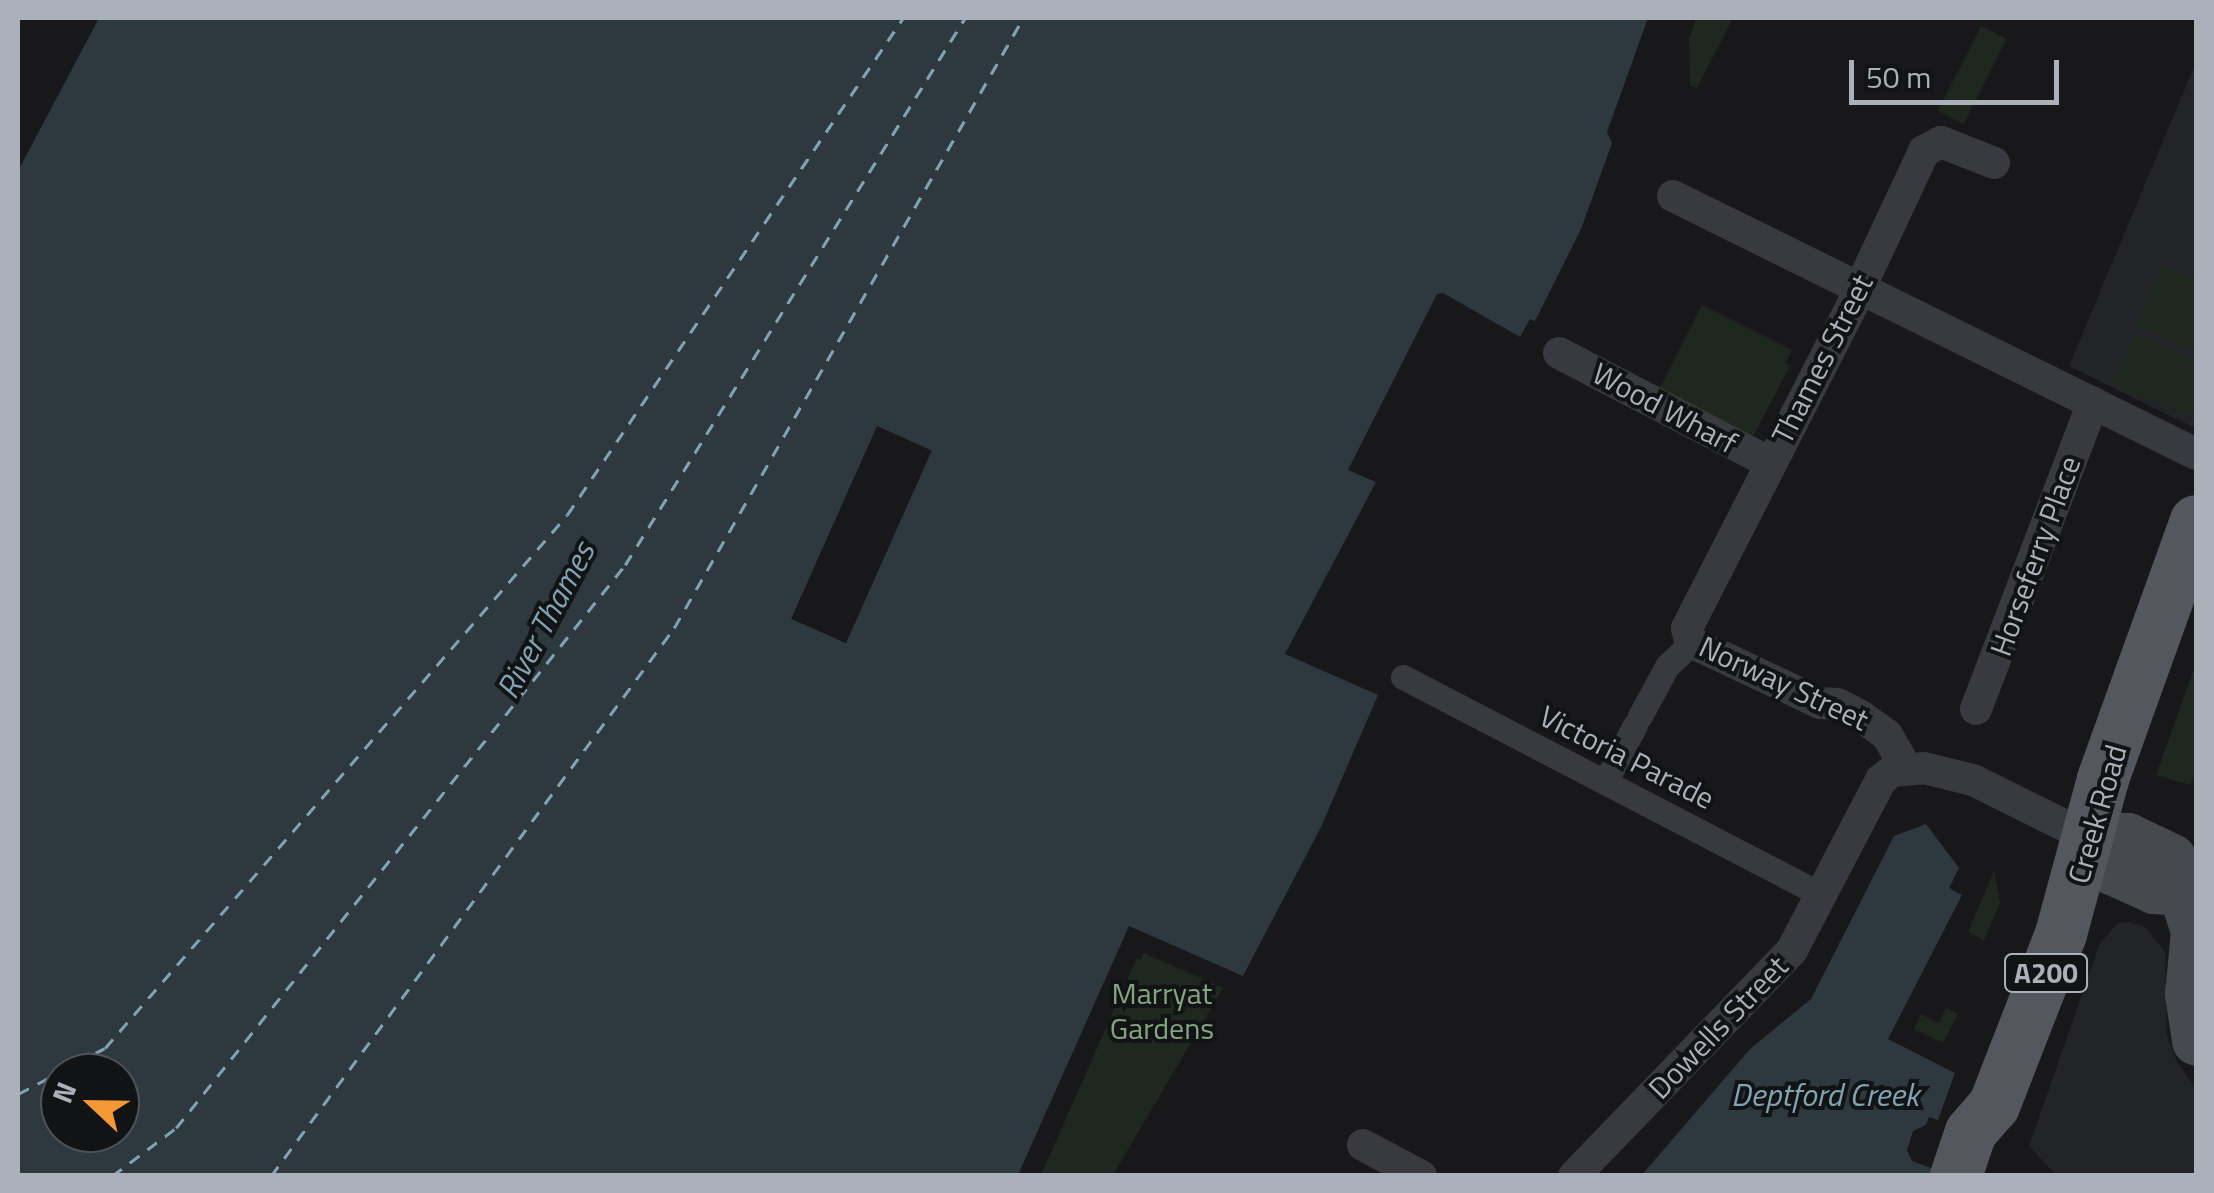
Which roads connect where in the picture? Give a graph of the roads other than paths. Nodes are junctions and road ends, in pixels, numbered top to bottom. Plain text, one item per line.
1 (1994, 162) dead end
2 (1672, 196) dead end
3 (1859, 288) junction
4 (1559, 353) dead end
5 (2093, 403) junction
6 (2196, 454) edge
7 (1770, 462) junction
8 (2196, 521) edge
9 (1685, 644) junction
10 (1404, 677) dead end
11 (1976, 709) dead end
12 (1906, 768) junction
13 (1605, 782) junction
14 (2086, 836) junction
15 (2191, 885) edge
16 (1821, 895) junction
17 (2196, 1042) edge
18 (1362, 1145) dead end
19 (1979, 1146) edge
20 (1420, 1176) edge
21 (1574, 1176) edge

1 - 3 street, Thames Street
2 - 3 street
3 - 5 street
3 - 7 street, Thames Street
4 - 7 street, Wood Wharf
5 - 6 street
5 - 11 street, Horseferry Place
7 - 9 street, Thames Street
8 - 14 main road, Creek Road / A200
9 - 12 street, Norway Street
9 - 13 street, Thames Street
10 - 13 street, Victoria Parade
12 - 14 street
12 - 16 street, Dowells Street
13 - 16 street, Victoria Parade
14 - 15 main road
14 - 19 main road, Creek Road / A200
15 - 17 main road
16 - 21 street, Dowells Street
18 - 20 street

